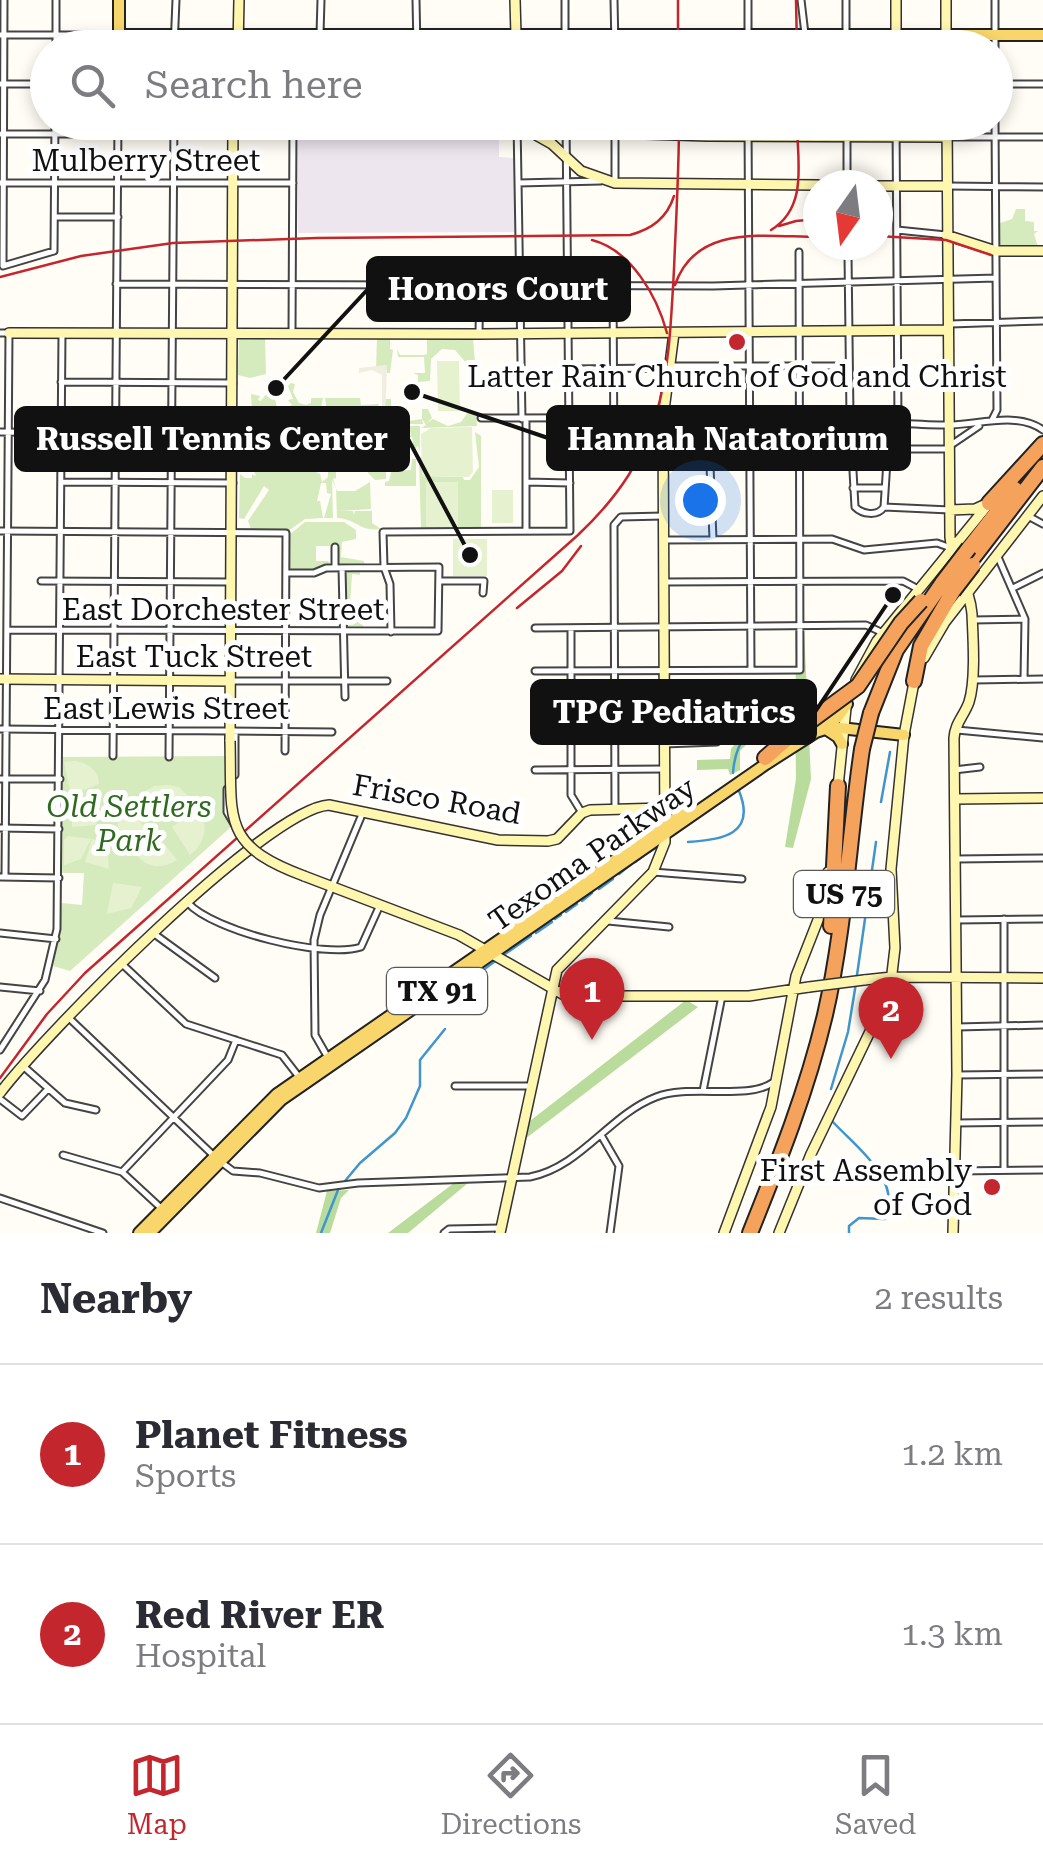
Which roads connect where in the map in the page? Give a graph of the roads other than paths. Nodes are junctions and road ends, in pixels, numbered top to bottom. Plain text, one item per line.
1 (4, 0) edge
2 (56, 0) edge
3 (176, 0) edge
4 (236, 0) edge
5 (321, 0) edge
6 (416, 0) edge
7 (515, 0) edge
8 (565, 0) edge
9 (614, 0) edge
10 (748, 0) edge
11 (801, 0) edge
12 (846, 0) edge
13 (896, 0) edge
14 (946, 0) edge
15 (995, 0) edge
16 (119, 1) edge
17 (56, 30) edge
18 (119, 30) edge
19 (174, 30) edge
20 (236, 30) edge
21 (325, 30) edge
22 (418, 30) edge
23 (516, 30) edge
24 (565, 30) edge
25 (614, 30) edge
26 (748, 30) edge
27 (805, 30) edge
28 (846, 30) edge
29 (896, 30) edge
30 (946, 30) edge
31 (995, 30) edge
32 (30, 34) edge
33 (2, 35) edge
34 (1043, 35) edge
35 (1013, 39) edge
36 (2, 84) edge
37 (30, 84) edge
38 (1013, 84) edge
39 (1043, 84) edge
40 (2, 134) edge
41 (30, 134) edge
42 (1013, 137) edge
43 (1043, 137) edge
44 (55, 140) edge
45 (118, 140) edge
46 (174, 140) edge
47 (235, 140) edge
48 (293, 140) edge
49 (517, 140) edge
50 (544, 140) edge
51 (566, 140) edge
52 (614, 140) edge
53 (748, 140) edge
54 (847, 140) edge
55 (896, 140) edge
56 (947, 140) edge
57 (995, 140) edge
58 (566, 158) junction
59 (847, 170) edge
60 (118, 182) junction
61 (293, 182) junction
62 (566, 182) junction
63 (610, 182) junction
64 (2, 183) edge
65 (55, 183) junction
66 (173, 183) junction
67 (234, 183) junction
68 (518, 183) junction
69 (748, 185) junction
70 (803, 186) edge
71 (893, 186) edge
72 (897, 186) junction
73 (947, 186) junction
74 (996, 187) junction
75 (1043, 187) edge
76 (55, 217) junction
77 (118, 217) junction
78 (897, 230) junction
79 (946, 235) junction
80 (996, 250) junction
81 (1043, 251) edge
82 (798, 252) dead end
83 (848, 260) edge
84 (2, 267) edge
85 (946, 278) junction
86 (996, 278) junction
87 (848, 281) junction
88 (897, 281) junction
89 (798, 283) junction
90 (116, 284) junction
91 (172, 284) junction
92 (234, 284) junction
93 (568, 284) junction
94 (613, 284) junction
95 (292, 285) junction
96 (480, 285) junction
97 (521, 285) junction
98 (748, 286) junction
99 (1043, 320) edge
100 (996, 322) junction
101 (947, 327) junction
102 (849, 331) junction
103 (897, 331) junction
104 (749, 332) junction
105 (798, 332) junction
106 (4, 333) edge
107 (62, 333) junction
108 (674, 333) junction
109 (116, 334) junction
110 (172, 334) junction
111 (234, 334) junction
112 (292, 334) junction
113 (479, 334) junction
114 (521, 334) junction
115 (569, 334) junction
116 (614, 334) junction
117 (749, 365) junction
118 (672, 366) junction
119 (799, 366) junction
120 (849, 366) junction
121 (658, 368) dead end
122 (570, 369) junction
123 (614, 369) junction
124 (62, 382) junction
125 (115, 382) junction
126 (172, 383) junction
127 (233, 383) junction
128 (749, 416) junction
129 (708, 417) junction
130 (799, 417) junction
131 (850, 417) junction
132 (481, 418) dead end
133 (570, 418) junction
134 (614, 418) junction
135 (663, 418) junction
136 (524, 419) junction
137 (898, 420) junction
138 (992, 420) junction
139 (983, 424) junction
140 (948, 425) junction
141 (0, 432) edge
142 (8, 432) junction
143 (61, 432) junction
144 (115, 433) junction
145 (172, 433) junction
146 (233, 435) junction
147 (1043, 437) edge
148 (898, 449) junction
149 (949, 453) junction
150 (1043, 453) edge
151 (570, 466) junction
152 (1043, 467) edge
153 (62, 482) junction
154 (526, 482) junction
155 (115, 483) junction
156 (171, 483) junction
157 (570, 483) junction
158 (232, 484) junction
159 (853, 488) junction
160 (885, 488) junction
161 (1043, 496) edge
162 (989, 503) junction
163 (884, 507) junction
164 (950, 510) junction
165 (664, 516) junction
166 (1028, 516) junction
167 (1043, 524) edge
168 (526, 530) junction
169 (4, 531) edge
170 (61, 532) junction
171 (115, 532) junction
172 (171, 532) junction
173 (232, 533) junction
174 (800, 539) junction
175 (663, 540) junction
176 (714, 540) junction
177 (750, 540) junction
178 (335, 547) dead end
179 (951, 548) junction
180 (998, 557) junction
181 (971, 558) junction
182 (936, 566) junction
183 (384, 567) junction
184 (338, 568) junction
185 (286, 573) junction
186 (1043, 573) edge
187 (41, 581) dead end
188 (60, 581) junction
189 (439, 581) junction
190 (114, 582) junction
191 (171, 582) junction
192 (232, 582) junction
193 (664, 582) junction
194 (751, 582) junction
195 (800, 582) junction
196 (1013, 588) junction
197 (483, 594) dead end
198 (924, 594) junction
199 (952, 594) junction
200 (969, 594) junction
201 (972, 616) junction
202 (1025, 619) junction
203 (800, 626) junction
204 (664, 627) junction
205 (750, 627) junction
206 (534, 628) dead end
207 (571, 628) junction
208 (615, 628) junction
209 (7, 630) junction
210 (60, 630) junction
211 (114, 631) junction
212 (170, 632) junction
213 (232, 632) junction
214 (286, 632) junction
215 (391, 632) junction
216 (343, 633) junction
217 (883, 634) junction
218 (751, 670) junction
219 (571, 671) junction
220 (615, 671) junction
221 (664, 671) junction
222 (535, 672) dead end
223 (4, 679) edge
224 (1024, 679) junction
225 (60, 680) junction
226 (113, 680) junction
227 (971, 680) junction
228 (1043, 680) edge
229 (170, 681) junction
230 (231, 681) junction
231 (914, 681) joint
232 (285, 682) junction
233 (344, 682) junction
234 (387, 682) dead end
235 (345, 698) dead end
236 (847, 704) junction
237 (664, 705) junction
238 (874, 714) junction
239 (536, 720) dead end
240 (615, 720) junction
241 (664, 720) junction
242 (571, 721) junction
243 (827, 726) junction
244 (843, 728) junction
245 (3, 729) edge
246 (905, 729) junction
247 (59, 730) junction
248 (113, 730) junction
249 (169, 730) junction
250 (285, 730) junction
251 (954, 730) junction
252 (332, 732) dead end
253 (231, 733) junction
254 (1043, 738) edge
255 (664, 744) junction
256 (842, 744) junction
257 (285, 750) dead end
258 (864, 750) junction
259 (113, 756) dead end
260 (169, 756) dead end
261 (765, 758) junction
262 (980, 767) dead end
263 (571, 769) junction
264 (665, 769) junction
265 (534, 770) dead end
266 (615, 770) junction
267 (954, 770) junction
268 (747, 774) junction
269 (3, 779) edge
270 (60, 779) junction
271 (838, 786) junction
272 (1043, 798) edge
273 (955, 799) junction
274 (664, 808) junction
275 (615, 809) junction
276 (363, 812) junction
277 (582, 812) junction
278 (3, 828) edge
279 (59, 829) junction
280 (666, 829) junction
281 (658, 846) junction
282 (1043, 858) edge
283 (954, 859) junction
284 (653, 872) junction
285 (2, 878) edge
286 (58, 878) junction
287 (742, 879) dead end
288 (331, 886) junction
289 (188, 903) junction
290 (380, 905) junction
291 (1043, 919) edge
292 (604, 920) junction
293 (954, 920) junction
294 (1004, 920) junction
295 (669, 927) dead end
296 (0, 933) edge
297 (153, 933) junction
298 (56, 939) junction
299 (314, 950) junction
300 (489, 951) junction
301 (894, 960) junction
302 (121, 963) junction
303 (892, 976) junction
304 (909, 977) junction
305 (215, 978) dead end
306 (1004, 978) junction
307 (1043, 978) edge
308 (956, 980) junction
309 (0, 987) edge
310 (552, 990) junction
311 (793, 990) junction
312 (890, 990) junction
313 (40, 991) junction
314 (773, 994) junction
315 (722, 996) junction
316 (789, 1009) junction
317 (826, 1012) junction
318 (67, 1016) junction
319 (1043, 1025) edge
320 (1003, 1026) junction
321 (956, 1027) junction
322 (236, 1040) junction
323 (3, 1042) edge
324 (0, 1050) edge
325 (328, 1058) junction
326 (21, 1064) junction
327 (1004, 1074) junction
328 (1043, 1074) edge
329 (956, 1075) junction
330 (779, 1076) junction
331 (301, 1081) junction
332 (455, 1086) dead end
333 (531, 1086) junction
334 (48, 1089) junction
335 (757, 1090) junction
336 (704, 1091) junction
337 (0, 1096) edge
338 (770, 1106) junction
339 (96, 1110) dead end
340 (174, 1117) junction
341 (1004, 1122) junction
342 (1043, 1122) edge
343 (956, 1123) junction
344 (601, 1135) junction
345 (63, 1155) dead end
346 (216, 1158) junction
347 (1004, 1170) junction
348 (1043, 1170) edge
349 (956, 1171) junction
350 (122, 1172) junction
351 (512, 1178) junction
352 (0, 1198) edge
353 (162, 1209) junction
354 (501, 1230) edge
355 (103, 1233) edge
356 (140, 1233) edge
357 (150, 1233) edge
358 (444, 1233) edge
359 (610, 1233) edge
360 (724, 1233) edge
361 (752, 1233) edge
362 (780, 1233) edge
363 (954, 1233) edge

1 - 33 street
2 - 17 street
3 - 19 street
4 - 20 main road
5 - 21 street
6 - 22 street
7 - 23 main road
8 - 24 street
9 - 25 street
10 - 26 street
11 - 27 street
12 - 28 street
13 - 29 main road
14 - 30 main road
15 - 31 street
16 - 18 main road
32 - 33 street
33 - 36 street
34 - 35 main road
36 - 37 street
36 - 40 street
38 - 39 street
40 - 41 street
40 - 64 street
42 - 43 street
44 - 65 street
45 - 60 street
46 - 66 street
47 - 67 main road
48 - 61 street
49 - 68 street
50 - 58 main road
51 - 58 street
52 - 63 street
53 - 69 street
54 - 59 street
55 - 72 street
56 - 73 main road
57 - 74 street
58 - 62 street
58 - 63 main road
60 - 65 street, Mulberry Street
60 - 66 street, Mulberry Street
60 - 77 street
61 - 67 street, Mulberry Street
61 - 95 street
62 - 63 street
62 - 68 street
62 - 93 street
63 - 69 main road
64 - 65 street, Mulberry Street
64 - 84 street
65 - 76 street
66 - 67 street, Mulberry Street
66 - 91 street
67 - 92 main road
68 - 97 street
69 - 70 main road
69 - 98 street
71 - 72 main road
72 - 73 main road
72 - 78 street
73 - 74 street
73 - 79 main road
74 - 75 street
74 - 80 street
76 - 77 street
76 - 84 street
77 - 90 street
78 - 79 street
78 - 88 street
79 - 80 main road
79 - 85 main road
80 - 81 main road
80 - 86 street
82 - 89 street
83 - 87 street
85 - 86 street
85 - 88 street
85 - 101 main road
86 - 100 street
87 - 88 street
87 - 89 street
87 - 102 street
88 - 103 street
89 - 98 street
89 - 105 street
90 - 91 street
90 - 109 street
91 - 92 street
91 - 110 street
92 - 95 street
92 - 111 main road
93 - 94 street
93 - 97 street
93 - 115 street
94 - 98 street
94 - 116 street
95 - 96 street
95 - 112 street
96 - 97 street
96 - 113 street
97 - 114 street
98 - 104 street
99 - 100 street
100 - 101 street
100 - 138 street
101 - 103 main road
101 - 140 main road
102 - 103 main road
102 - 105 main road
102 - 120 street
103 - 137 street
104 - 105 main road
104 - 108 main road
104 - 117 street
105 - 119 street
106 - 107 main road
106 - 142 street
107 - 109 main road
107 - 124 street
108 - 116 main road
108 - 118 main road
109 - 110 main road
109 - 125 street
110 - 111 main road
110 - 126 street
111 - 112 main road
111 - 127 main road
112 - 113 main road
113 - 114 main road
114 - 115 main road
114 - 136 street
115 - 116 main road
115 - 122 street
116 - 123 street
117 - 118 street
117 - 119 street
117 - 128 street
118 - 135 main road
119 - 120 street
119 - 130 street
120 - 131 street
121 - 123 street
122 - 123 street
122 - 133 street
123 - 134 street
124 - 125 street
124 - 143 street
125 - 126 street
125 - 144 street
126 - 127 street
126 - 145 street
127 - 146 main road
128 - 129 street
128 - 130 street
128 - 177 street
129 - 135 street
129 - 176 street
130 - 131 street
130 - 174 street
131 - 137 street
131 - 159 street
132 - 136 street
133 - 134 street
133 - 136 street
133 - 151 street
134 - 135 street
134 - 151 street
135 - 165 main road
136 - 154 street
137 - 140 street
137 - 148 street
138 - 139 street
138 - 147 street
139 - 140 street
139 - 149 street
140 - 149 main road
141 - 142 street
142 - 143 street
142 - 169 street
143 - 144 street
143 - 153 street
144 - 145 street
144 - 155 street
145 - 146 street
145 - 156 street
146 - 158 main road
147 - 162 highway
148 - 149 street
148 - 160 street
149 - 164 main road
150 - 181 highway, US 75
151 - 157 street
152 - 181 highway, US 75
153 - 155 street
153 - 170 street
154 - 157 street
154 - 168 street
155 - 156 street
155 - 171 street
156 - 158 street
156 - 172 street
157 - 168 street
158 - 173 main road
159 - 160 street
159 - 163 street
160 - 163 street
161 - 166 main road
162 - 164 main road
162 - 181 main road
163 - 164 street
164 - 179 main road
165 - 175 main road
165 - 208 street
166 - 167 street
166 - 180 main road
168 - 183 street
169 - 170 street
169 - 209 street
170 - 171 street
170 - 188 street
171 - 172 street
171 - 190 street
172 - 173 street
172 - 191 street
173 - 185 street
173 - 192 main road
174 - 177 street
174 - 179 street
174 - 195 street
175 - 176 street
175 - 193 main road
176 - 177 street
177 - 194 street
178 - 184 street
179 - 181 main road
179 - 182 main road
179 - 200 main road
180 - 181 main road
180 - 196 street
181 - 199 highway, US 75, bridge
181 - 200 main road
182 - 198 main road
182 - 199 main road
183 - 184 street
183 - 189 street
183 - 215 street
184 - 185 street
184 - 216 street
185 - 214 street
186 - 196 street
187 - 188 street
188 - 190 street
188 - 210 street
189 - 197 street
189 - 215 street, East Dorchester Street
190 - 191 street
190 - 211 street
191 - 192 street
191 - 212 street
192 - 213 main road
193 - 194 street
193 - 204 main road
194 - 195 street
194 - 205 street
195 - 198 street
195 - 203 street
196 - 202 street
198 - 199 highway, US 75
198 - 217 main road
198 - 238 highway, US 75
198 - 261 highway, TX 91, bridge
199 - 200 main road
199 - 201 main road
199 - 231 highway
199 - 238 highway, US 75
200 - 201 main road
201 - 202 street
201 - 227 main road
202 - 224 street
203 - 205 street
203 - 217 street
203 - 218 street
204 - 205 street
204 - 208 street
204 - 221 main road
205 - 218 street
206 - 207 street
207 - 208 street
207 - 219 street
208 - 220 street
209 - 210 street, East Dorchester Street
209 - 223 street
210 - 211 street, East Dorchester Street
210 - 225 street
211 - 212 street, East Dorchester Street
211 - 226 street
212 - 213 street, East Dorchester Street
212 - 229 street
213 - 214 street, East Dorchester Street
213 - 230 main road
214 - 216 street, East Dorchester Street
214 - 232 street
215 - 216 street, East Dorchester Street
216 - 233 street
217 - 236 main road
218 - 221 street
219 - 220 street
219 - 222 street
219 - 242 street
220 - 221 street
220 - 240 street
221 - 237 main road
223 - 225 main road, East Tuck Street
223 - 245 street
224 - 227 street
224 - 228 street
225 - 226 main road, East Tuck Street
225 - 247 street
226 - 229 main road, East Tuck Street
226 - 248 street
227 - 251 main road
229 - 230 main road, East Tuck Street
229 - 249 street
230 - 232 street, East Tuck Street
230 - 253 main road
231 - 246 main road
232 - 233 street, East Tuck Street
232 - 250 street
233 - 234 street, East Tuck Street
233 - 235 street
236 - 243 main road
236 - 244 main road
237 - 241 main road
237 - 255 street
238 - 258 highway, US 75, bridge
239 - 242 street
240 - 241 street
240 - 242 street
240 - 266 street
241 - 255 main road
242 - 263 street
243 - 244 main road, Texoma Parkway / TX 91
243 - 256 main road
243 - 261 main road, Texoma Parkway / TX 91
243 - 268 main road, Texoma Parkway / TX 91
244 - 246 main road, Texoma Parkway / TX 91
244 - 256 main road
245 - 247 street, East Lewis Street
245 - 269 street
246 - 301 main road
247 - 248 street, East Lewis Street
247 - 270 street
248 - 249 street, East Lewis Street
248 - 259 street
249 - 253 street, East Lewis Street
249 - 260 street
250 - 252 street, East Lewis Street
250 - 253 street, East Lewis Street
250 - 257 street
251 - 254 street
251 - 267 main road
253 - 253 street
253 - 288 main road, bridge
255 - 264 main road
256 - 271 main road
258 - 317 highway, US 75
258 - 361 highway, US 75
261 - 268 main road, Texoma Parkway / TX 91
262 - 267 street
263 - 265 street
263 - 266 street
263 - 277 street
264 - 266 street
264 - 274 main road
266 - 275 street
267 - 273 main road
268 - 280 main road, Texoma Parkway / TX 91
269 - 270 street
269 - 278 street
270 - 279 street
271 - 311 main road
271 - 317 highway
272 - 273 main road
273 - 283 main road
274 - 275 main road, Frisco Road
274 - 280 main road
275 - 277 main road, Frisco Road
276 - 277 main road, Frisco Road
276 - 288 street
276 - 289 main road, Frisco Road
278 - 279 street
278 - 285 street
279 - 286 street
280 - 281 main road, Texoma Parkway / TX 91
280 - 300 main road, Texoma Parkway / TX 91
281 - 284 main road
281 - 300 main road, Texoma Parkway / TX 91
282 - 283 street
283 - 293 main road
284 - 287 street
284 - 292 main road
285 - 286 street
286 - 298 street
288 - 290 main road
288 - 299 street
289 - 297 main road, Frisco Road
289 - 299 street
290 - 299 street
290 - 300 main road
291 - 294 street
292 - 295 street
292 - 310 main road
293 - 294 street
293 - 308 main road
294 - 306 street
296 - 298 street
297 - 302 main road, Frisco Road
297 - 305 street
298 - 313 street
299 - 325 street
300 - 310 main road
300 - 325 main road, Texoma Parkway / TX 91
300 - 331 main road, Texoma Parkway / TX 91
301 - 303 main road
301 - 304 main road
302 - 318 main road, Frisco Road
302 - 322 street
303 - 304 main road
303 - 311 main road, bridge
303 - 312 main road
304 - 308 main road
304 - 312 main road
306 - 307 main road
306 - 308 main road
306 - 320 street
308 - 321 main road
309 - 313 street
310 - 315 main road
310 - 333 main road
311 - 314 main road
311 - 316 main road
312 - 362 main road
313 - 323 street
314 - 315 main road
314 - 316 main road
315 - 336 street
316 - 330 main road
317 - 361 highway, US 75
318 - 326 main road, Frisco Road
318 - 340 street
319 - 320 street
320 - 321 street
320 - 327 street
321 - 329 main road
322 - 331 street
322 - 340 street
323 - 324 street
325 - 331 main road, Texoma Parkway / TX 91
326 - 334 street
326 - 337 main road, Frisco Road
327 - 328 street
327 - 329 street
327 - 341 street
329 - 343 main road
330 - 335 street
330 - 338 main road
331 - 346 main road, Texoma Parkway / TX 91
332 - 333 street
333 - 351 main road
334 - 337 street
334 - 339 street
335 - 336 street
335 - 338 street
336 - 344 street
338 - 360 main road
340 - 346 street
340 - 350 street
341 - 342 street
341 - 343 street
341 - 347 street
343 - 349 main road
344 - 351 street
344 - 359 street
345 - 350 street
346 - 351 street
346 - 353 main road, Texoma Parkway / TX 91
346 - 357 main road, Texoma Parkway / TX 91
347 - 348 street
347 - 349 street
349 - 363 main road
350 - 353 street
351 - 354 main road
352 - 355 street
353 - 356 main road, Texoma Parkway / TX 91
354 - 358 street

